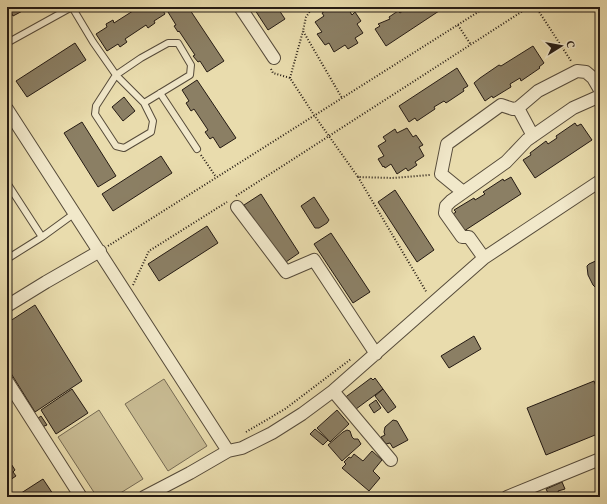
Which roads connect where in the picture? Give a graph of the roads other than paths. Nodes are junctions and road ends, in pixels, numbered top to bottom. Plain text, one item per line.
1 (72, 7) edge
2 (240, 7) edge
3 (7, 43) edge
4 (274, 58) road end
5 (116, 75) junction
6 (600, 90) edge
7 (160, 93) junction
8 (600, 96) edge
9 (144, 103) junction
10 (518, 108) junction
11 (7, 109) edge
12 (533, 136) junction
13 (197, 149) road end
14 (600, 182) edge
15 (7, 183) edge
16 (464, 192) junction
17 (234, 201) road end
18 (75, 213) junction
19 (42, 237) junction
20 (100, 251) junction
21 (484, 258) junction
22 (7, 259) edge
23 (7, 306) edge
24 (376, 354) junction
25 (7, 381) edge
26 (333, 391) junction
27 (228, 451) junction
28 (600, 459) edge
29 (391, 460) dead end
30 (81, 497) edge
31 (144, 497) edge
32 (508, 497) edge

1 - 3 lane
1 - 5 lane
2 - 4 street
5 - 7 lane
5 - 9 lane
5 - 9 lane
6 - 10 street
7 - 9 lane
7 - 13 lane
8 - 12 street
10 - 12 street
10 - 16 street
11 - 18 street
12 - 16 street
14 - 21 street
15 - 19 lane
16 - 21 street
17 - 24 street
18 - 19 lane
18 - 20 street
19 - 22 lane
20 - 23 street
20 - 27 street
21 - 24 street
24 - 26 street
25 - 30 street
26 - 27 street
26 - 29 street
27 - 31 street
28 - 32 street

